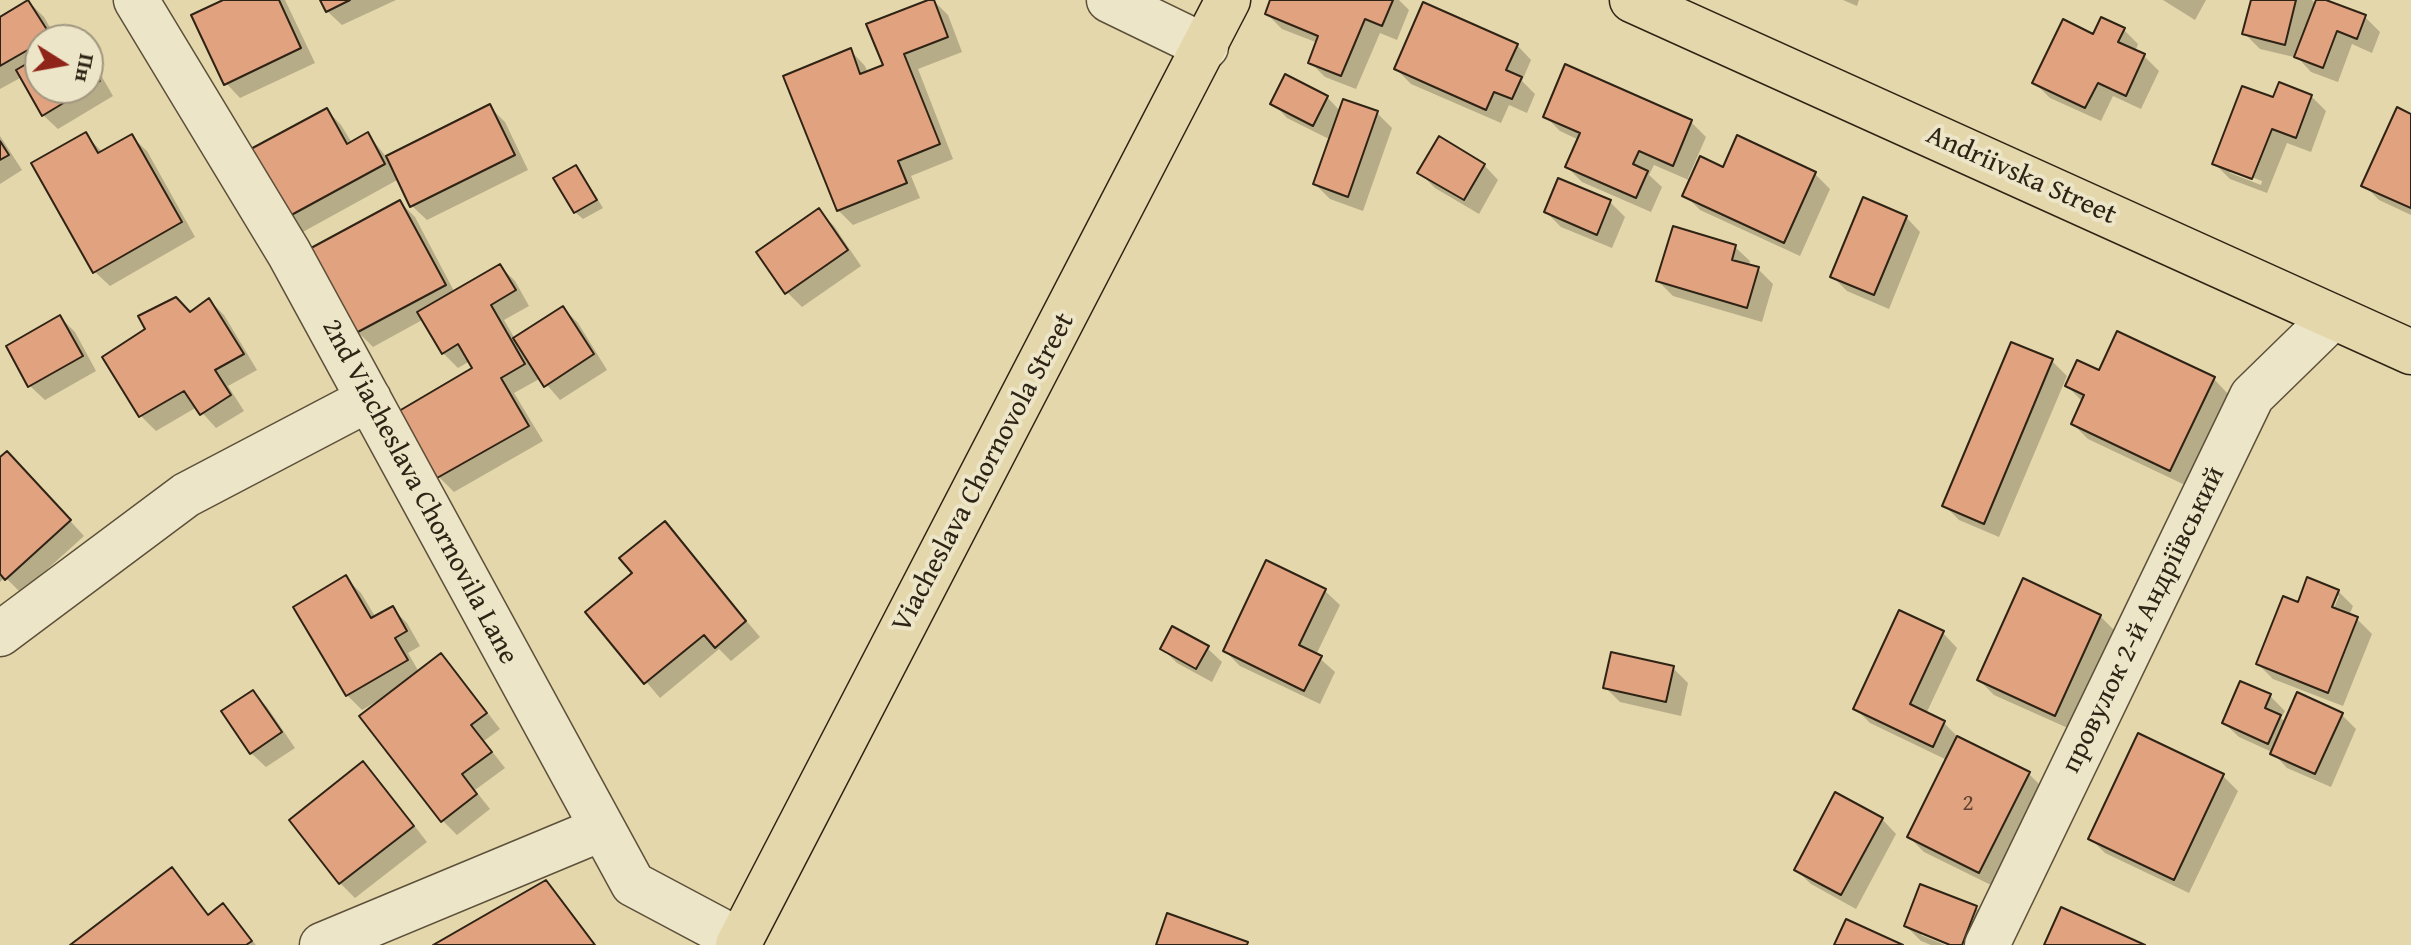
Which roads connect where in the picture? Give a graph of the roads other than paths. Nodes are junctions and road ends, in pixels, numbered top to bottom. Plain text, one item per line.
1 (136, 0) edge
2 (1109, 0) edge
3 (1228, 0) edge
4 (1632, 0) edge
5 (1206, 47) junction
6 (2333, 317) junction
7 (2411, 352) edge
8 (369, 399) junction
9 (0, 634) edge
10 (601, 829) junction
11 (739, 943) edge
12 (322, 945) edge
13 (1987, 945) edge

1 - 8 street, 2nd Viacheslava Chornovila Lane
2 - 5 street
3 - 5 main road, Viacheslava Chornovola Street
4 - 6 main road, Andriivska Street
5 - 11 main road, Viacheslava Chornovola Street
6 - 7 main road, Andriivska Street
6 - 13 street, провулок 2-й Андріївський
8 - 9 street
8 - 10 street, 2nd Viacheslava Chornovila Lane
10 - 11 street, 2nd Viacheslava Chornovila Lane
10 - 12 street

